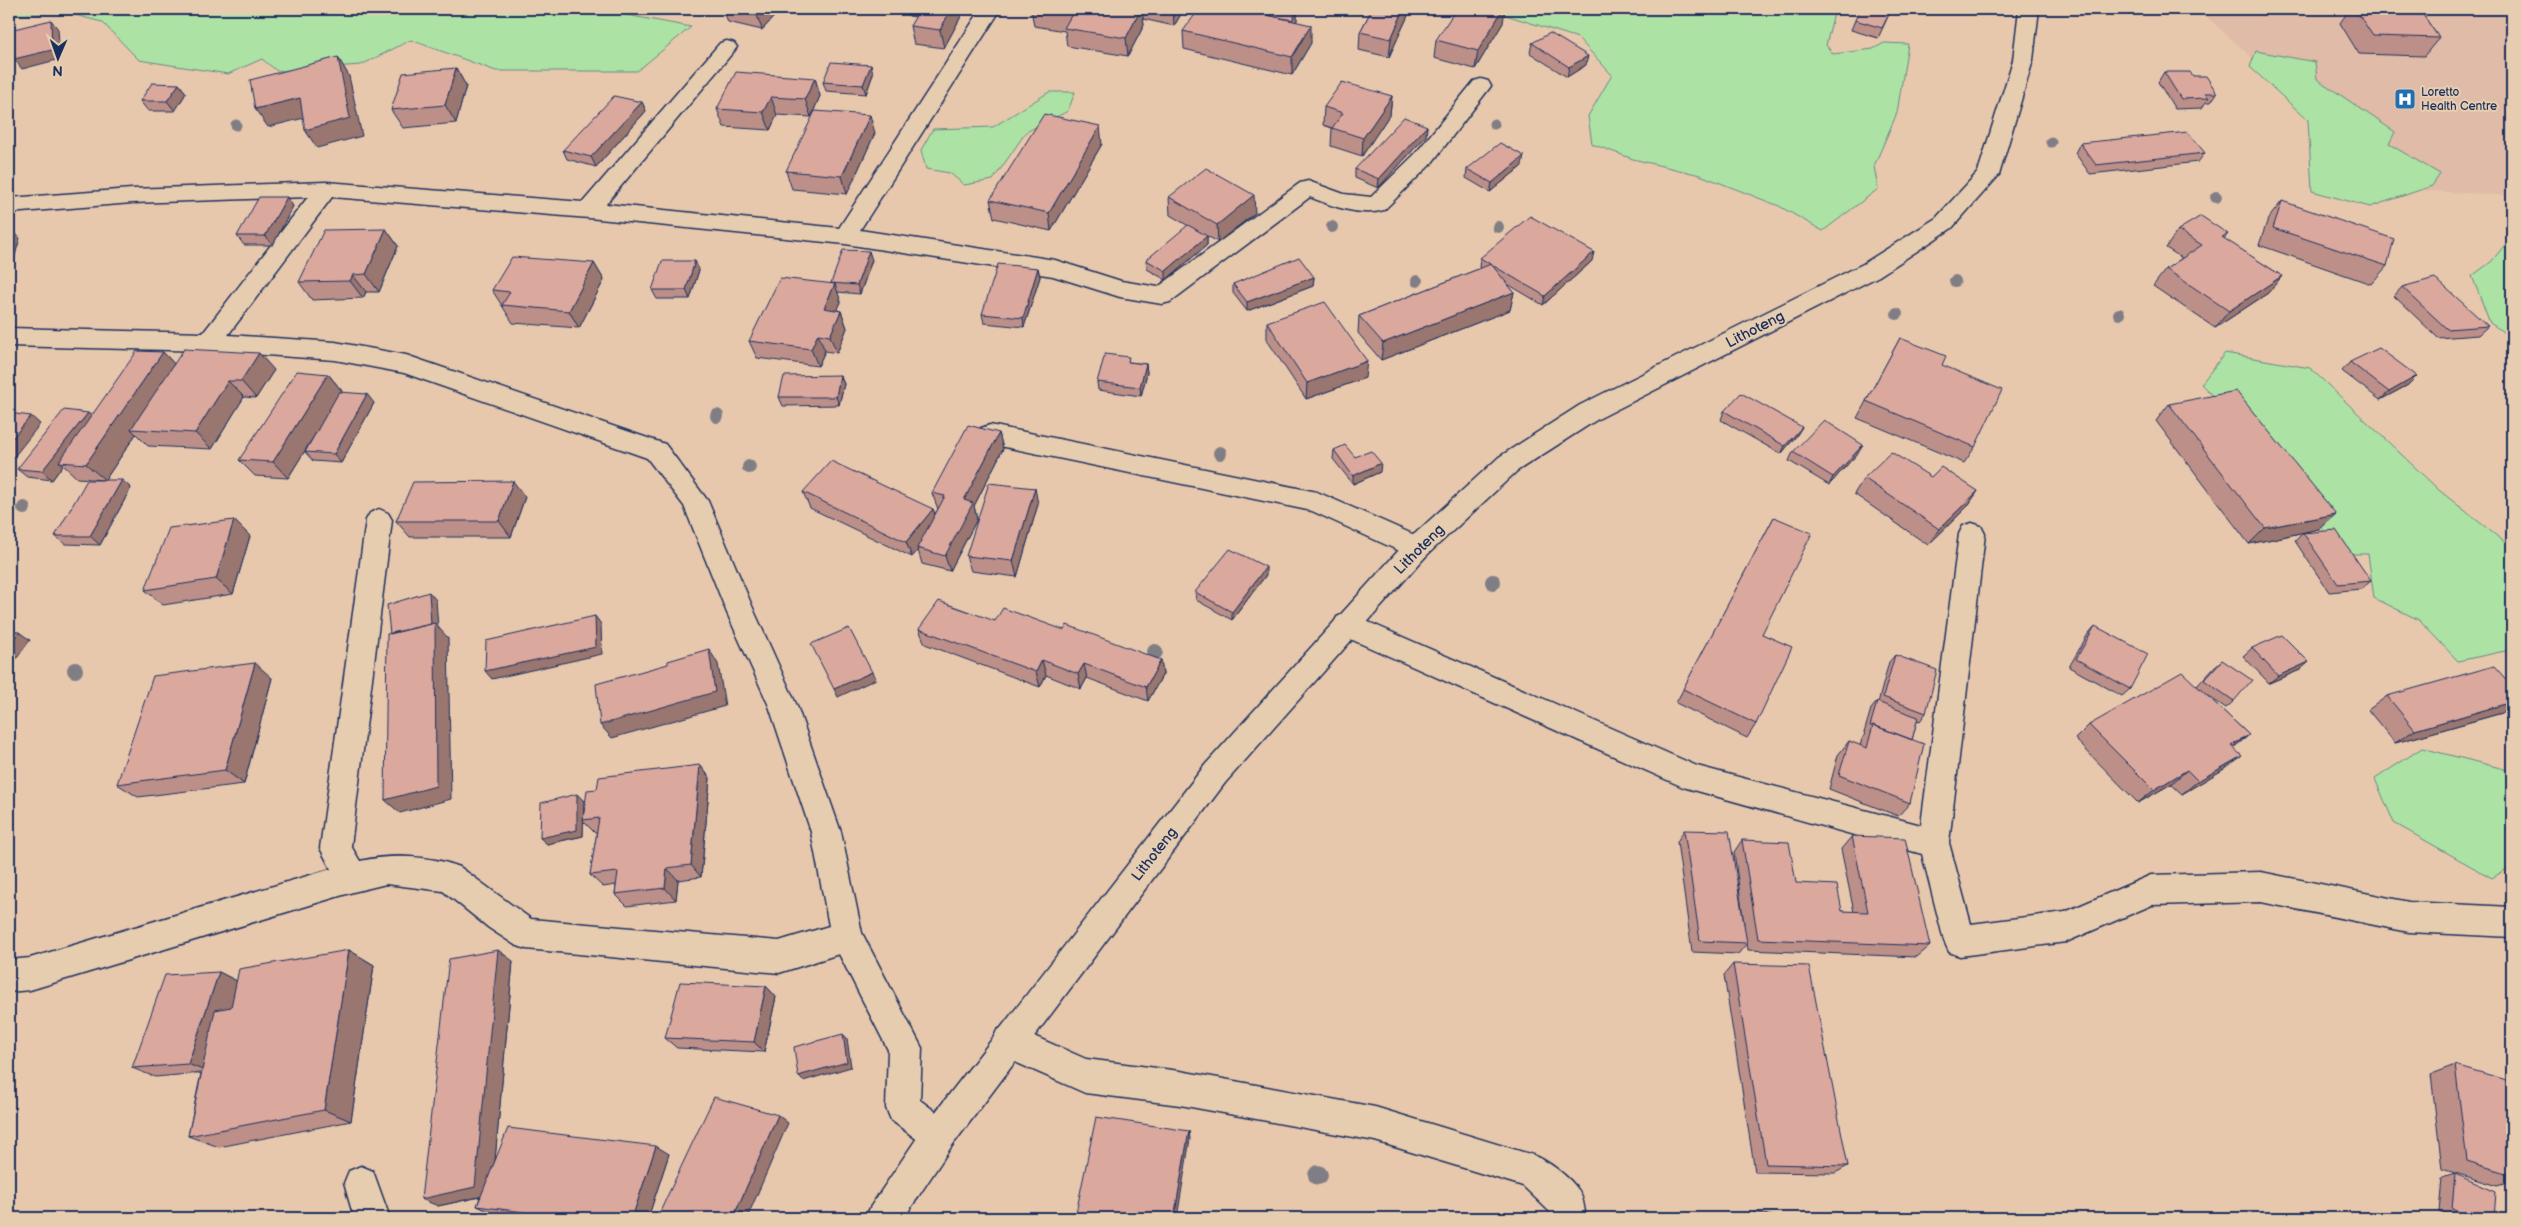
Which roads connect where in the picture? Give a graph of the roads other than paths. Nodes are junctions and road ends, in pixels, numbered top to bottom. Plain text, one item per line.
1 (991, 9) edge
2 (2029, 9) edge
3 (727, 47) dead end
4 (1481, 86) dead end
5 (326, 189) junction
6 (9, 205) edge
7 (588, 210) junction
8 (844, 236) junction
9 (9, 336) edge
10 (209, 342) junction
11 (990, 436) edge
12 (379, 520) dead end
13 (1972, 534) dead end
14 (1417, 548) junction
15 (1347, 625) junction
16 (1934, 843) junction
17 (353, 877) junction
18 (2512, 922) edge
19 (846, 936) junction
20 (9, 976) edge
21 (1009, 1042) junction
22 (939, 1135) junction
23 (361, 1183) dead end
24 (372, 1218) edge
25 (883, 1218) edge
26 (1568, 1218) edge

1 - 8 street
2 - 14 street, Lithoteng
3 - 7 street
4 - 8 street
5 - 6 street
5 - 7 street
5 - 10 street
7 - 8 street
9 - 10 street
10 - 19 street
11 - 14 street
12 - 17 street
13 - 16 street
14 - 15 street, Lithoteng
15 - 16 street
15 - 21 street, Lithoteng
16 - 18 street
17 - 19 street
17 - 20 street
19 - 22 street
21 - 22 street, Lithoteng
21 - 26 street
22 - 25 street, Lithoteng
23 - 24 street

